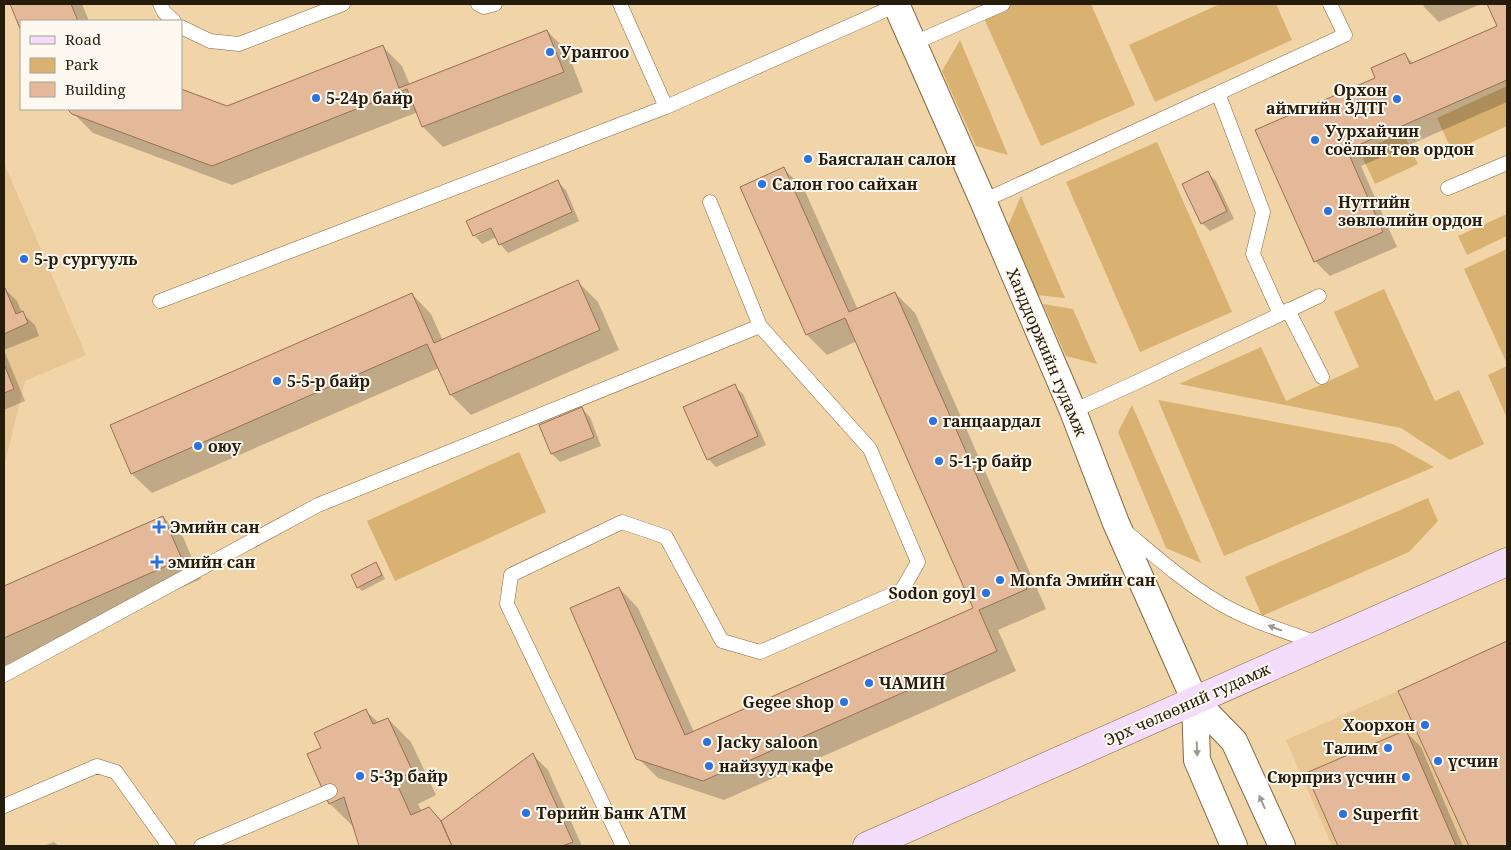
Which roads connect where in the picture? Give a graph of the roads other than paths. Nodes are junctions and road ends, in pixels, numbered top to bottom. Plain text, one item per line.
1 (160, 4) edge
2 (343, 4) edge
3 (478, 4) edge
4 (495, 4) edge
5 (620, 4) edge
6 (1003, 4) edge
7 (1330, 4) edge
8 (896, 5) edge
9 (173, 20) edge
10 (182, 27) edge
11 (914, 43) junction
12 (1218, 93) junction
13 (666, 107) junction
14 (1507, 163) edge
15 (1448, 188) dead end
16 (983, 201) junction
17 (710, 202) dead end
18 (1319, 296) dead end
19 (160, 301) dead end
20 (1284, 312) junction
21 (760, 326) junction
22 (1322, 377) dead end
23 (1073, 411) junction
24 (1116, 523) junction
25 (1507, 562) edge
26 (1321, 644) junction
27 (4, 675) edge
28 (1195, 701) junction
29 (330, 791) dead end
30 (4, 806) edge
31 (169, 846) edge
32 (201, 846) edge
33 (623, 846) edge
34 (867, 846) edge
35 (1234, 846) edge
36 (1282, 846) edge

1 - 9 lane
2 - 10 lane
3 - 4 lane
5 - 13 lane
6 - 11 lane
7 - 12 lane
8 - 11 street, Ханддоржийн гудамж
8 - 13 lane
11 - 16 street, Ханддоржийн гудамж
12 - 16 lane
12 - 20 lane
13 - 19 lane
14 - 15 lane
16 - 23 street, Ханддоржийн гудамж
17 - 21 lane
18 - 20 lane
20 - 22 lane
20 - 23 lane
21 - 27 lane
21 - 33 lane
23 - 24 street, Ханддоржийн гудамж
26 -> 24 lane
24 - 28 street, Ханддоржийн гудамж
25 - 26 main road, Эрх чөлөөний гудамж
26 - 28 main road, Эрх чөлөөний гудамж
28 - 34 main road, Эрх чөлөөний гудамж
28 -> 35 street
36 -> 28 street
29 - 32 lane
30 - 31 lane

